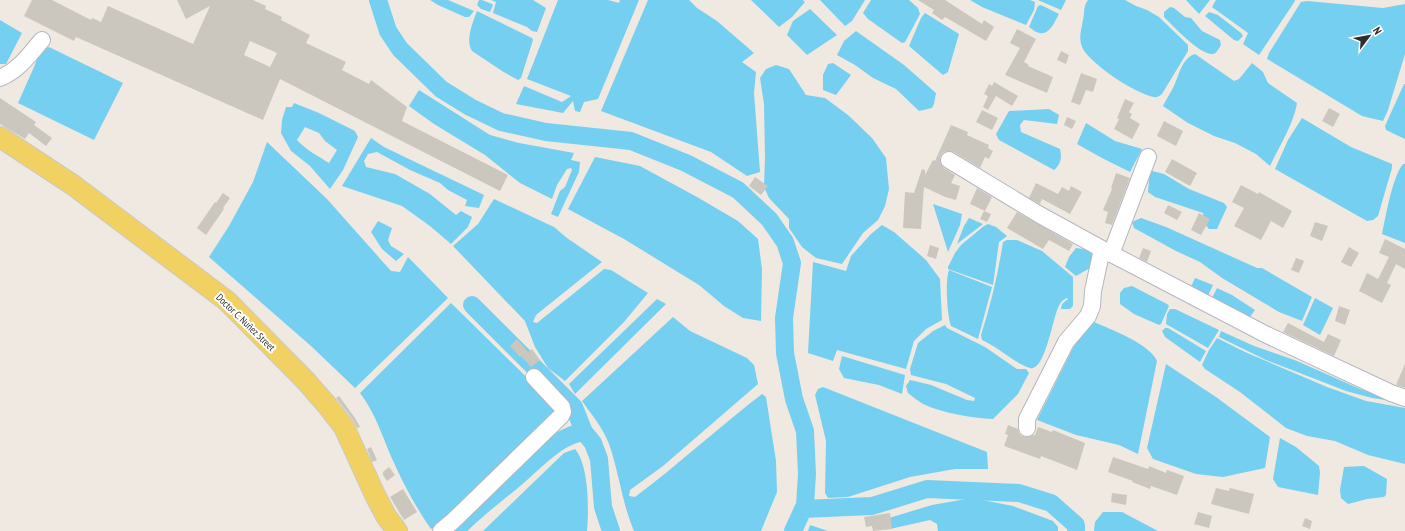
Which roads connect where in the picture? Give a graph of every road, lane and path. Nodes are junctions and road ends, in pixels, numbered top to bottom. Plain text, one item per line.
1 (42, 40) dead end
2 (0, 78) edge
3 (0, 137) edge
4 (1148, 157) dead end
5 (949, 160) dead end
6 (1106, 252) junction
7 (534, 377) dead end
8 (1405, 398) edge
9 (1027, 428) dead end
10 (397, 531) edge
11 (441, 531) edge

1 - 2 street
3 - 10 main road, Doctor C. Nuñez Street
4 - 6 street
5 - 6 street
6 - 8 street
6 - 9 street
7 - 11 street

